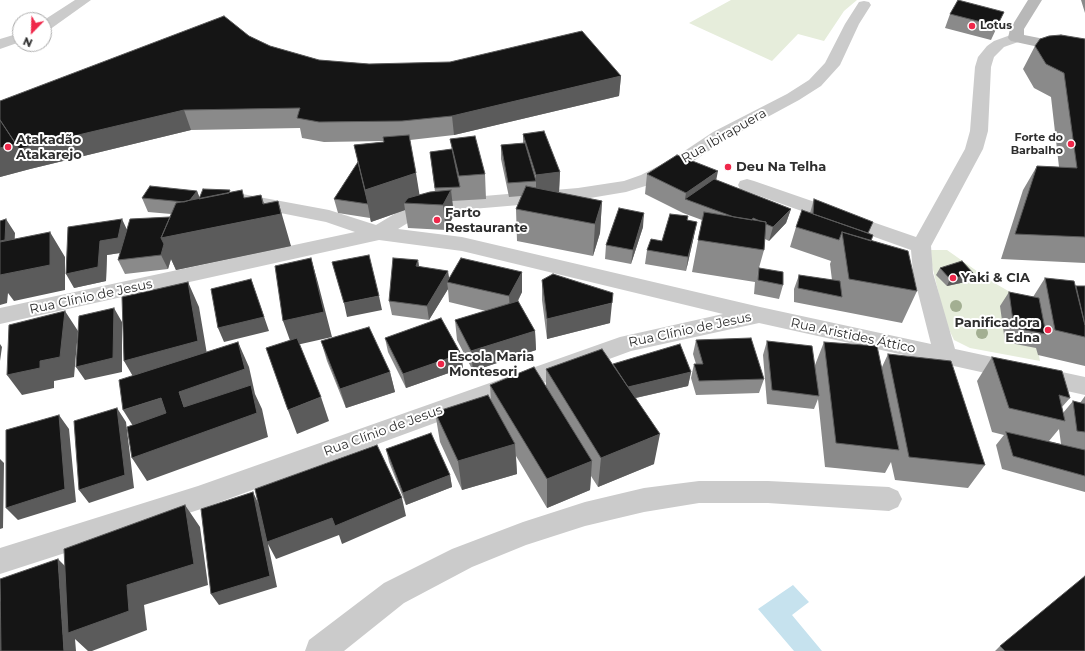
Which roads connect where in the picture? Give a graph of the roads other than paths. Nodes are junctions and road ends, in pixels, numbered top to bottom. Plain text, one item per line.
1 (84, 0) edge
2 (1035, 0) edge
3 (864, 5) dead end
4 (52, 22) edge
5 (1016, 38) junction
6 (12, 40) edge
7 (0, 44) edge
8 (1085, 52) edge
9 (747, 185) dead end
10 (237, 199) edge
11 (379, 233) junction
12 (921, 246) junction
13 (0, 316) edge
14 (760, 316) junction
15 (946, 356) junction
16 (1085, 386) edge
17 (889, 499) dead end
18 (0, 561) edge
19 (320, 651) edge

1 - 4 street
2 - 5 street
3 - 11 street, Rua Ibirapuera
5 - 8 street
5 - 12 street
6 - 7 street
9 - 12 street
10 - 11 street
11 - 13 street, Rua Clínio de Jesus
11 - 14 street, Rua Clínio de Jesus
12 - 15 street
14 - 15 street, Rua Aristides Áttico
14 - 18 street, Rua Clínio de Jesus
15 - 16 street, Rua Aristides Áttico
17 - 19 street

